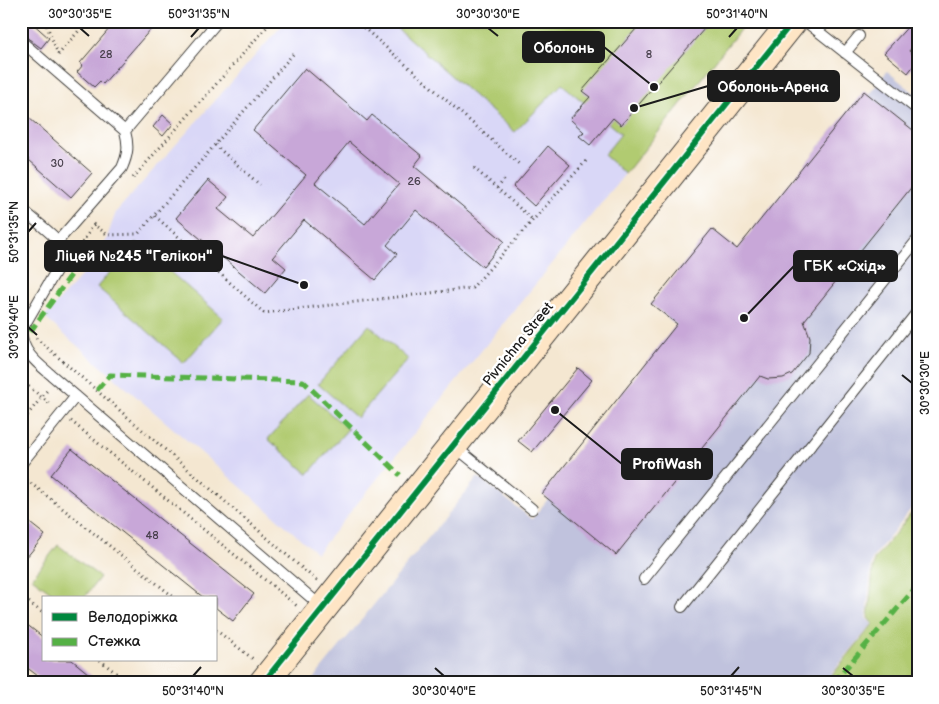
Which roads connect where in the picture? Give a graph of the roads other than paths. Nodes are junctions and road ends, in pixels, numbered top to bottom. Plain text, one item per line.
1 (218, 21) edge
2 (793, 21) edge
3 (805, 21) edge
4 (859, 36) dead end
5 (21, 41) edge
6 (845, 53) junction
7 (918, 110) edge
8 (124, 131) junction
9 (21, 208) edge
10 (918, 239) edge
11 (58, 241) junction
12 (918, 311) edge
13 (76, 396) junction
14 (453, 446) junction
15 (21, 464) edge
16 (532, 509) dead end
17 (644, 579) dead end
18 (310, 607) junction
19 (682, 607) dead end
20 (258, 671) edge

1 - 8 lane
2 - 14 street, Pivnichna Street
3 - 6 lane
4 - 6 lane
5 - 8 lane
6 - 7 lane
8 - 11 lane
9 - 11 lane
10 - 17 lane
11 - 13 lane
12 - 19 lane
13 - 15 lane
13 - 18 lane
14 - 16 lane
14 - 18 street, Pivnichna Street
18 - 20 street, Pivnichna Street

